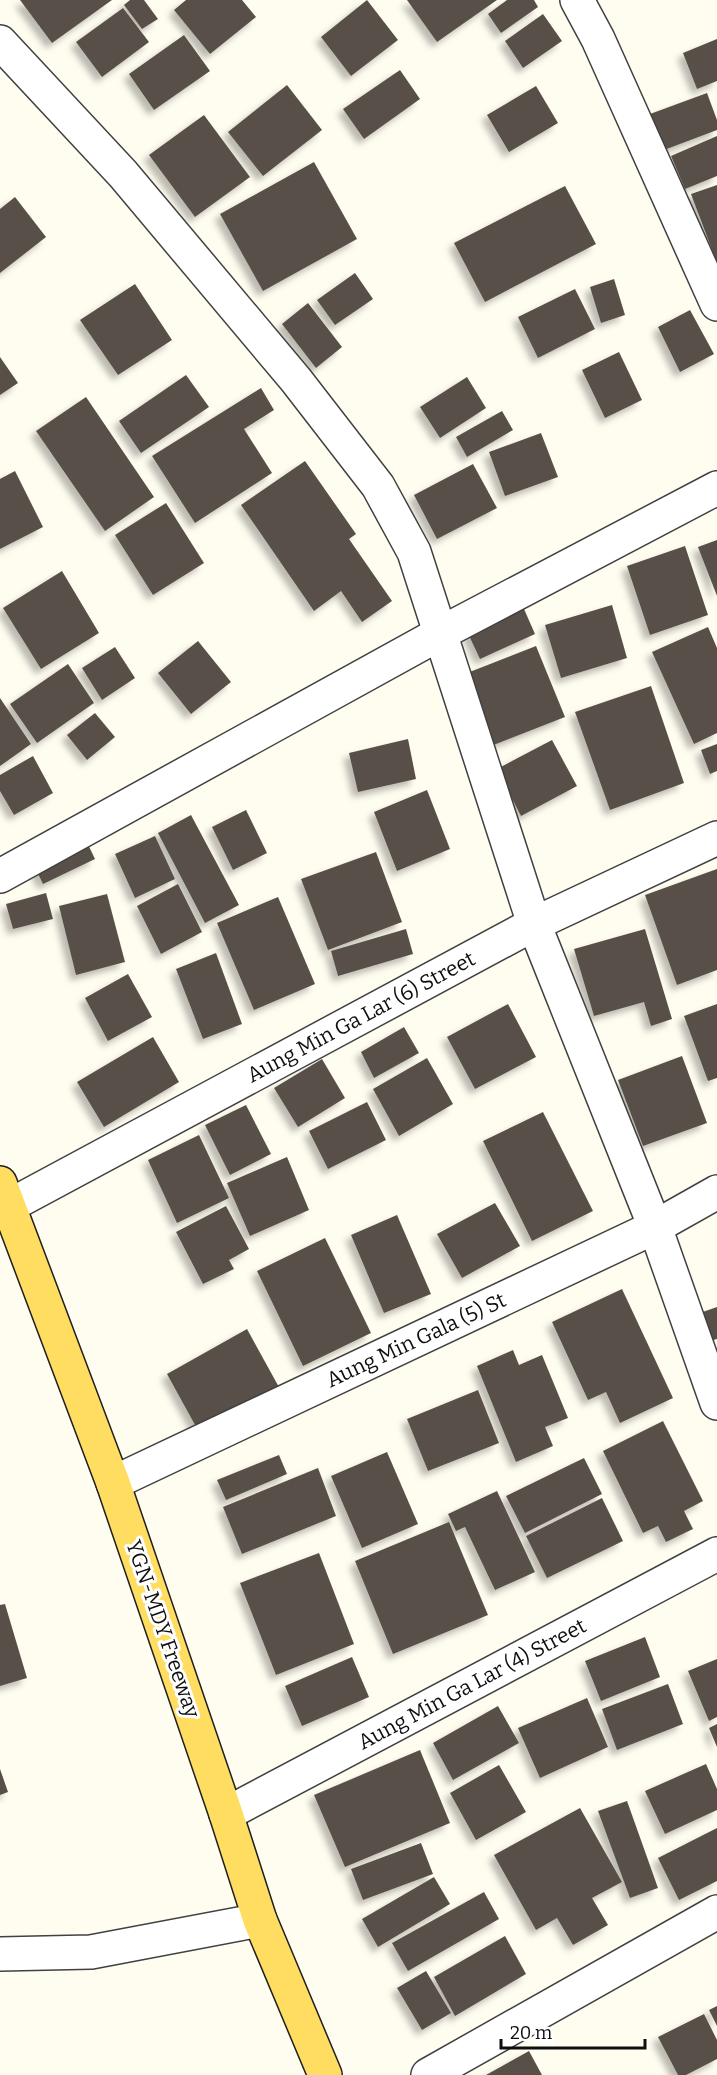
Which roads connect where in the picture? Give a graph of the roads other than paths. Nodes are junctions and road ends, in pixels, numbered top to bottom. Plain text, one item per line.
1 (577, 0) edge
2 (0, 42) edge
3 (717, 304) edge
4 (717, 488) edge
5 (441, 633) junction
6 (717, 838) edge
7 (0, 876) edge
8 (534, 924) junction
9 (717, 1192) edge
10 (5, 1195) edge
11 (655, 1227) junction
12 (717, 1403) edge
13 (113, 1483) junction
14 (717, 1554) edge
15 (226, 1814) junction
16 (717, 1912) edge
17 (260, 1920) junction
18 (0, 1954) edge
19 (326, 2075) edge
20 (428, 2075) edge

1 - 3 street
2 - 5 street
4 - 5 street
5 - 7 street
5 - 8 street
6 - 8 street, Aung Min Ga Lar (6) Street
8 - 10 street, Aung Min Ga Lar (6) Street
8 - 11 street
9 - 11 street, Aung Min Gala (5) St
10 - 13 main road, YGN-MDY Freeway
11 - 12 street
11 - 13 street, Aung Min Gala (5) St
13 - 15 main road, YGN-MDY Freeway
14 - 15 street, Aung Min Ga Lar (4) Street
15 - 17 main road, YGN-MDY Freeway
16 - 20 street
17 - 18 street
17 - 19 main road, YGN-MDY Freeway

